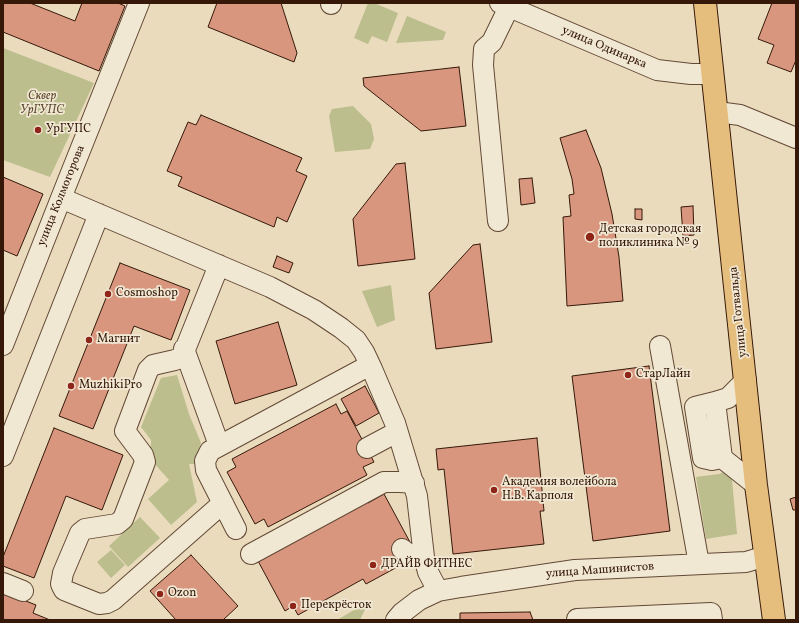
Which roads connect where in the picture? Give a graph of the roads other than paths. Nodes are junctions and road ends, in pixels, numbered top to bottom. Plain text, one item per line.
1 (139, 3) edge
2 (705, 3) edge
3 (505, 5) edge
4 (712, 74) junction
5 (717, 112) junction
6 (796, 138) edge
7 (61, 198) junction
8 (99, 214) junction
9 (498, 221) dead end
10 (219, 265) junction
11 (3, 345) edge
12 (660, 346) dead end
13 (184, 349) junction
14 (370, 365) junction
15 (746, 380) junction
16 (399, 436) junction
17 (219, 445) junction
18 (369, 452) dead end
19 (3, 456) edge
20 (414, 483) junction
21 (756, 485) junction
22 (222, 503) junction
23 (236, 529) dead end
24 (402, 550) dead end
25 (251, 554) dead end
26 (766, 556) junction
27 (424, 558) junction
28 (699, 564) junction
29 (3, 583) edge
30 (23, 591) dead end
31 (438, 591) junction
32 (577, 619) dead end
33 (396, 620) edge
34 (712, 620) edge
35 (774, 620) edge

1 - 7 street, улица Колмогорова
2 - 4 main road, улица Готвальда
3 - 4 street, улица Одинарка
3 - 9 street
4 - 5 main road, улица Готвальда
5 - 6 street
5 - 15 main road, улица Готвальда
7 - 8 street
7 - 11 street, улица Колмогорова
8 - 10 street
8 - 19 street
10 - 13 street
10 - 14 street
12 - 28 street
13 - 17 street
13 - 22 street
14 - 16 street
14 - 17 street
15 - 21 main road, улица Готвальда
15 - 21 street
16 - 18 street
16 - 20 street
17 - 22 street
20 - 25 street
20 - 27 street
21 - 26 main road, улица Готвальда
22 - 23 street
24 - 27 street
26 - 28 street, улица Машинистов
26 - 35 main road, улица Готвальда
27 - 31 street
28 - 31 street, улица Машинистов
29 - 30 street
31 - 33 street, улица Машинистов
32 - 34 street

